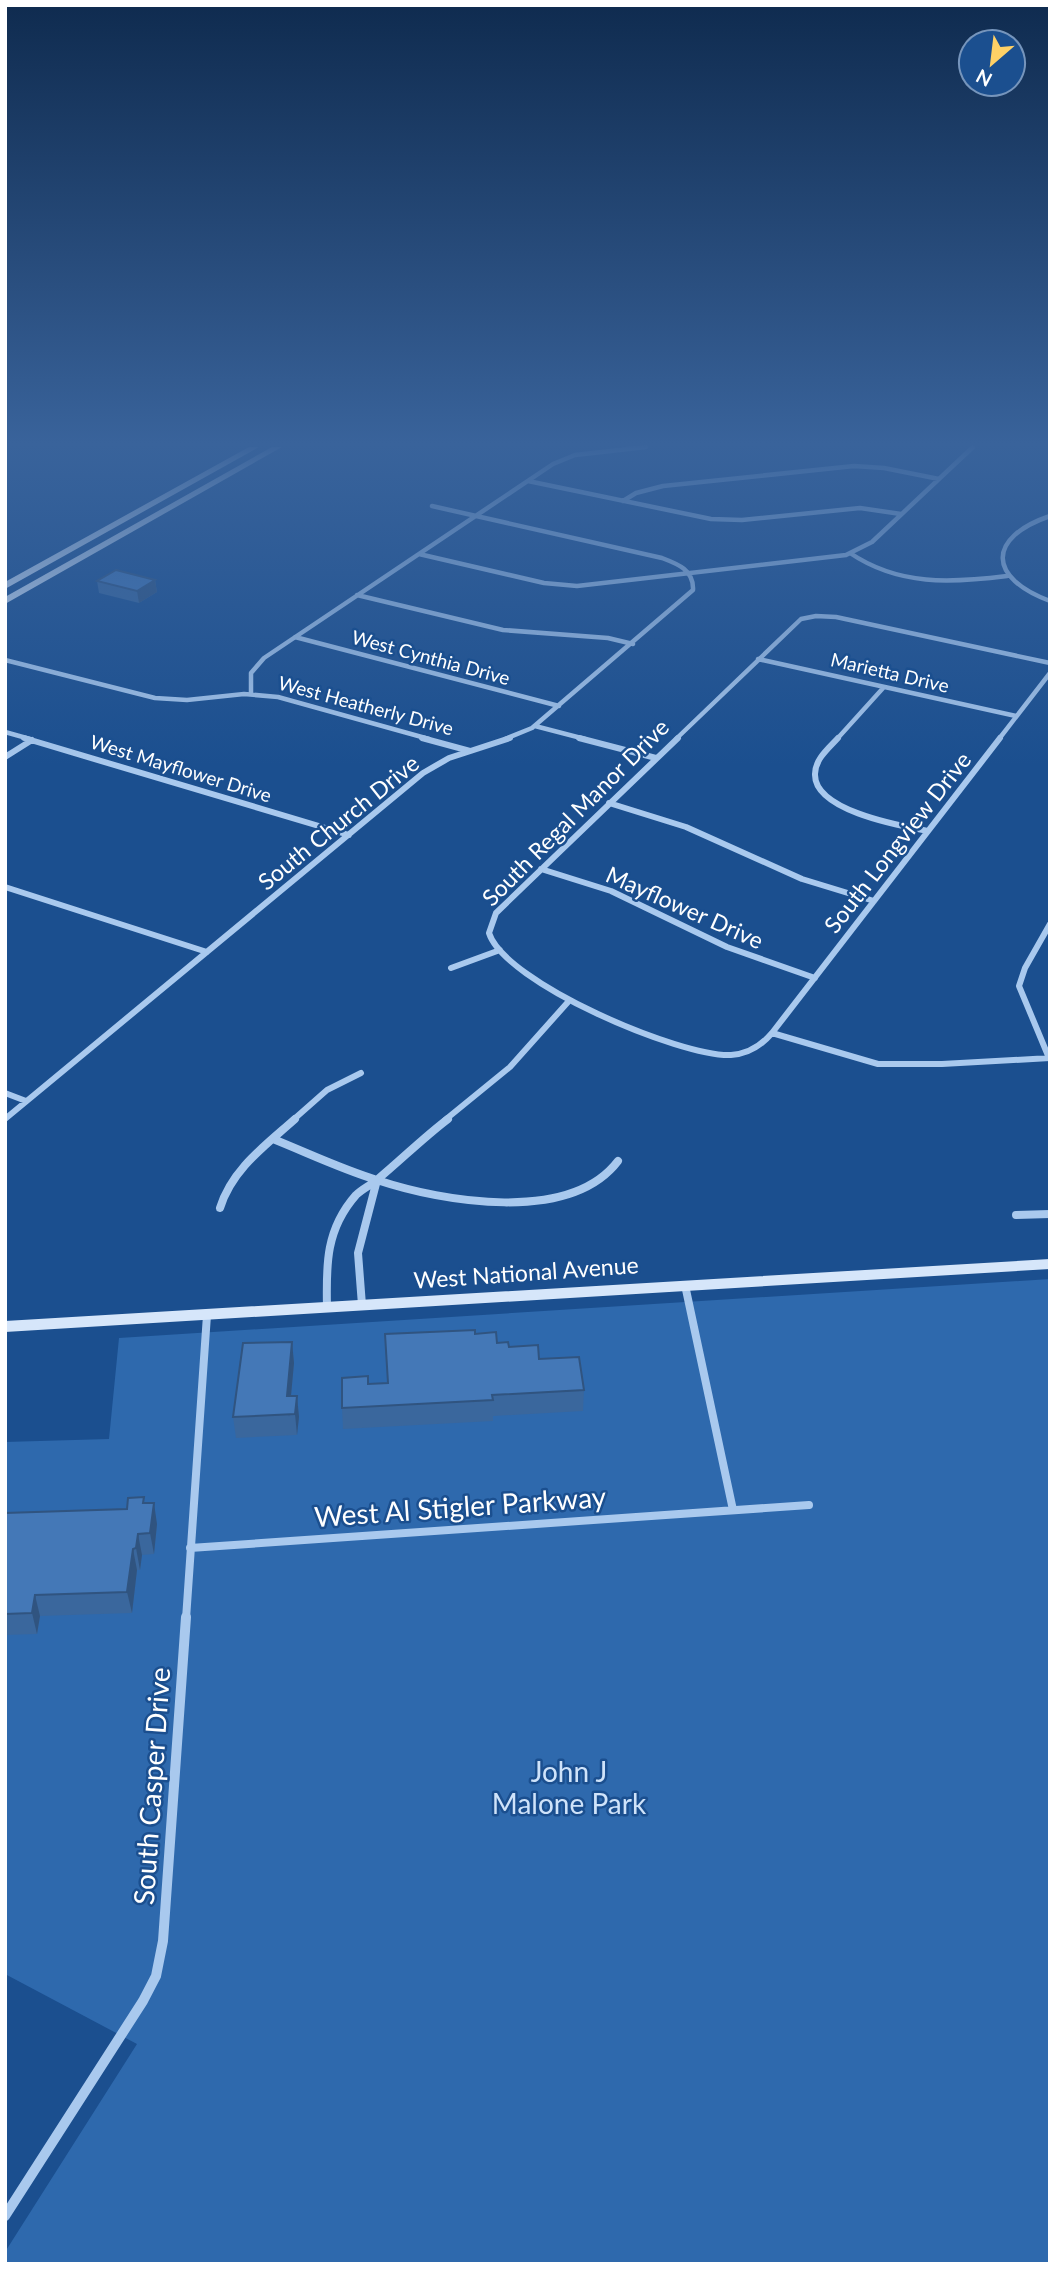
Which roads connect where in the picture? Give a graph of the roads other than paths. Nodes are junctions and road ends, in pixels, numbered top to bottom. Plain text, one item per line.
1 (65, 553) edge
2 (90, 553) edge
3 (639, 553) edge
4 (850, 553) joint
5 (1003, 553) edge
6 (419, 554) joint
7 (689, 574) junction
8 (1007, 576) junction
9 (5, 586) edge
10 (357, 596) junction
11 (5, 601) edge
12 (1050, 601) edge
13 (295, 637) junction
14 (633, 644) junction
15 (758, 659) junction
16 (5, 660) edge
17 (1050, 663) edge
18 (1050, 673) edge
19 (884, 687) junction
20 (251, 694) junction
21 (559, 706) junction
22 (1016, 716) junction
23 (535, 726) junction
24 (5, 732) edge
25 (32, 740) junction
26 (470, 751) junction
27 (5, 757) edge
28 (656, 758) junction
29 (609, 803) junction
30 (928, 831) junction
31 (349, 835) junction
32 (541, 869) junction
33 (5, 887) edge
34 (874, 901) junction
35 (1050, 924) edge
36 (500, 950) junction
37 (207, 952) junction
38 (451, 968) dead end
39 (815, 978) junction
40 (568, 1002) junction
41 (772, 1033) junction
42 (1049, 1058) edge
43 (361, 1073) dead end
44 (5, 1093) edge
45 (26, 1101) junction
46 (5, 1119) edge
47 (273, 1139) junction
48 (618, 1161) dead end
49 (377, 1180) junction
50 (220, 1208) dead end
51 (1050, 1214) edge
52 (1016, 1215) dead end
53 (1050, 1264) edge
54 (685, 1285) junction
55 (362, 1305) junction
56 (327, 1307) junction
57 (207, 1315) junction
58 (5, 1327) edge
59 (809, 1505) dead end
60 (733, 1510) junction
61 (190, 1548) junction
62 (5, 2216) edge

1 - 9 main road
2 - 11 main road
3 - 7 street
4 - 7 street
4 - 8 street
5 - 8 street
6 - 7 street
6 - 10 street
7 - 14 street, South Church Drive
8 - 12 street
10 - 13 street
10 - 14 street
13 - 20 street
13 - 21 street, West Cynthia Drive
14 - 21 street, South Church Drive
15 - 17 street, South Regal Manor Drive
15 - 19 street, Marietta Drive
15 - 28 street, South Regal Manor Drive
16 - 20 street, West Heatherly Drive
18 - 22 street, South Longview Drive
19 - 22 street, Marietta Drive
19 - 30 street
20 - 26 street, West Heatherly Drive
21 - 23 street, South Church Drive
22 - 30 street, South Longview Drive
23 - 26 street, South Church Drive
23 - 28 street
24 - 25 street, West Mayflower Drive
25 - 27 street
25 - 31 street, West Mayflower Drive
26 - 31 street, South Church Drive
28 - 29 street, South Regal Manor Drive
29 - 32 street, South Regal Manor Drive
29 - 34 street
30 - 34 street, South Longview Drive
31 - 37 street, South Church Drive
32 - 36 street, South Regal Manor Drive
32 - 39 street, Mayflower Drive
33 - 37 street
34 - 39 street, South Longview Drive
35 - 42 street
36 - 38 street
36 - 40 street
37 - 45 street, South Church Drive
39 - 41 street, South Longview Drive
40 - 41 street, South Longview Drive
40 - 49 street
41 - 42 street
43 - 47 street
44 - 45 street
45 - 46 street, South Church Drive
47 - 49 street
47 - 50 street
48 - 49 street
49 - 55 street
49 - 56 street
51 - 52 street
53 - 54 main road, West National Avenue
54 - 55 main road, West National Avenue
54 - 60 street
55 - 56 main road, West National Avenue
56 - 57 main road, West National Avenue
57 - 58 main road, West National Avenue
57 - 61 street, South Casper Drive
59 - 60 street, West Al Stigler Parkway
60 - 61 street, West Al Stigler Parkway
61 - 62 street, South Casper Drive

